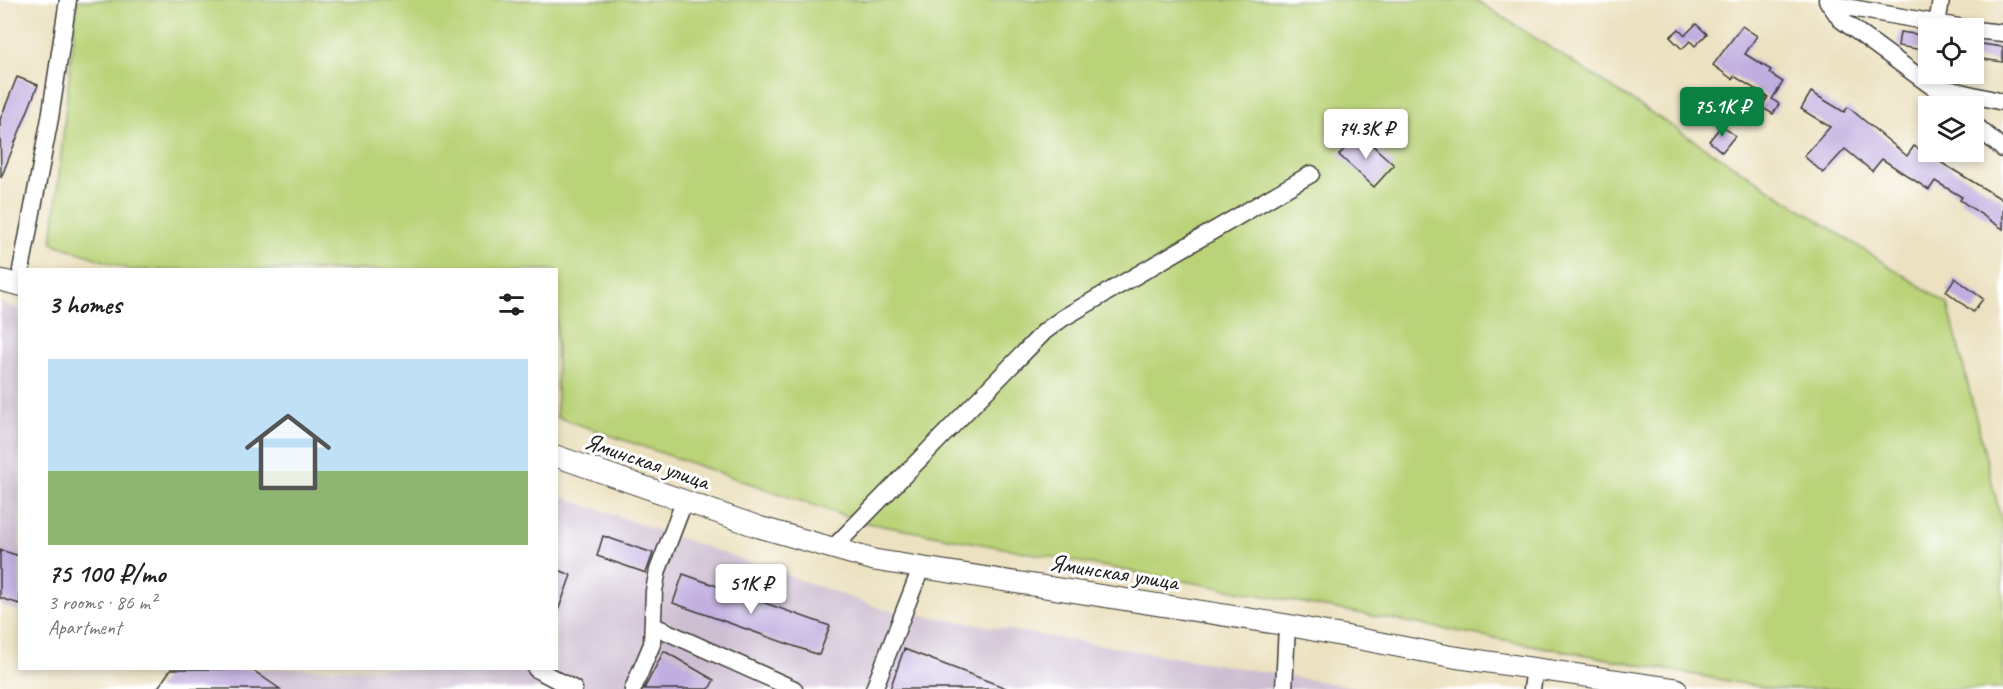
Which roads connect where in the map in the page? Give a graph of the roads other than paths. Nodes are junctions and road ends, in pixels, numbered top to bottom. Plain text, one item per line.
1 (68, 0) edge
2 (1941, 0) edge
3 (1828, 2) edge
4 (1938, 18) edge
5 (1918, 20) edge
6 (1984, 31) edge
7 (2003, 33) edge
8 (1930, 85) junction
9 (1943, 96) edge
10 (2003, 102) edge
11 (1984, 133) edge
12 (2003, 149) edge
13 (1311, 174) dead end
14 (15, 279) edge
15 (558, 457) edge
16 (684, 502) junction
17 (832, 548) junction
18 (921, 568) junction
19 (1287, 625) junction
20 (654, 626) junction
21 (538, 670) edge
22 (1533, 679) edge
23 (574, 689) edge
24 (633, 689) edge
25 (794, 689) edge
26 (874, 689) edge
27 (1284, 689) edge
28 (1676, 689) edge

1 - 14 street
2 - 4 street
3 - 5 street
3 - 8 street
6 - 7 street
8 - 9 street
8 - 10 street
11 - 12 street
13 - 17 street
15 - 16 main road, Яминская улица
16 - 17 main road, Яминская улица
16 - 20 street
17 - 18 main road, Яминская улица
18 - 19 main road, Яминская улица
18 - 26 street
19 - 22 main road, Яминская улица
19 - 27 street
20 - 24 street
20 - 25 street
21 - 23 street
22 - 28 main road, Яминская улица

